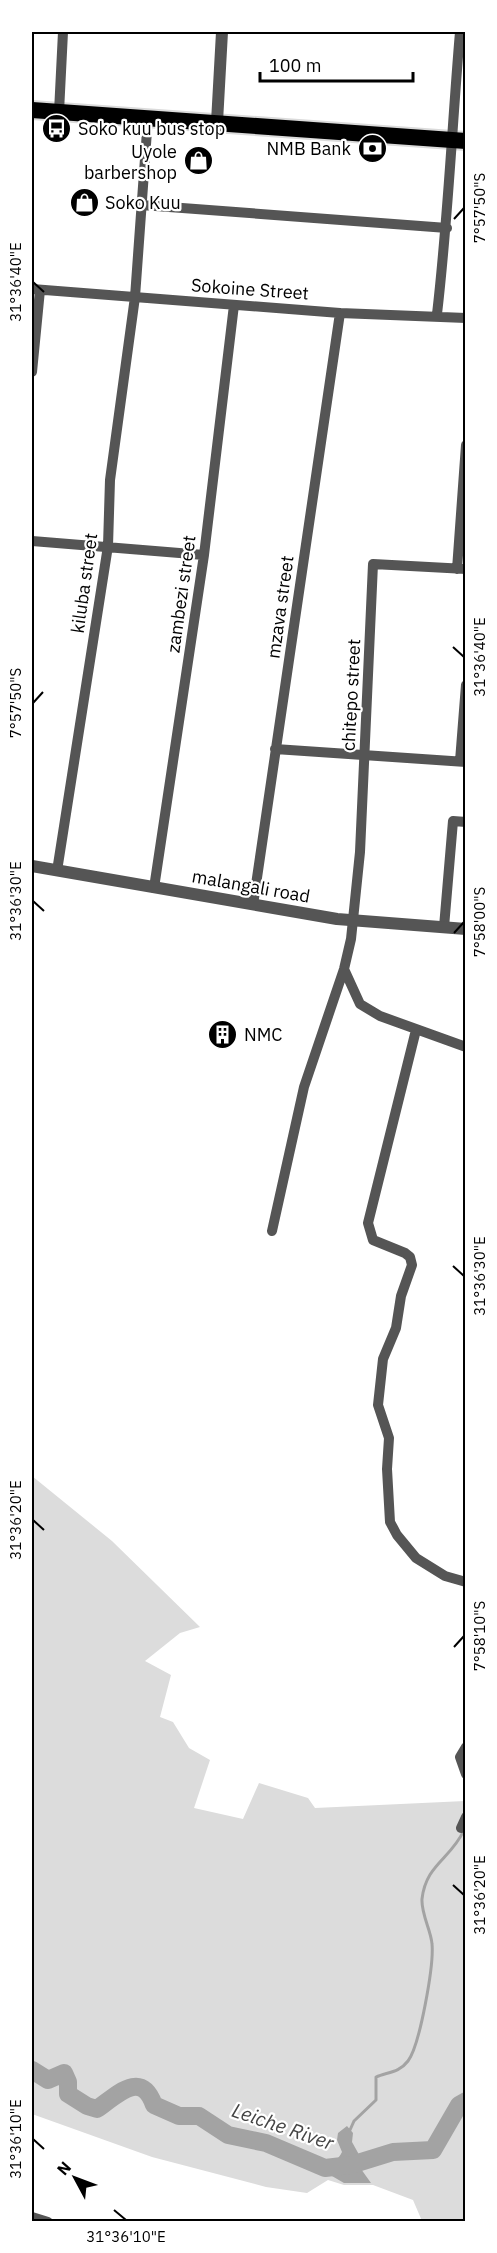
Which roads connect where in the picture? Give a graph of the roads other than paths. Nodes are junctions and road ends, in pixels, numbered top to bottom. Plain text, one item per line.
1 (63, 32) edge
2 (222, 32) edge
3 (460, 32) edge
4 (32, 110) edge
5 (59, 112) junction
6 (148, 117) junction
7 (217, 122) junction
8 (458, 141) edge
9 (142, 205) junction
10 (447, 228) junction
11 (36, 290) edge
12 (135, 297) junction
13 (234, 305) junction
14 (340, 313) junction
15 (437, 315) junction
16 (465, 318) edge
17 (32, 372) edge
18 (465, 445) edge
19 (32, 541) edge
20 (108, 546) junction
21 (204, 555) junction
22 (461, 569) edge
23 (465, 685) edge
24 (275, 749) junction
25 (365, 757) junction
26 (463, 762) edge
27 (465, 822) edge
28 (32, 867) edge
29 (57, 872) junction
30 (154, 888) junction
31 (253, 905) junction
32 (354, 920) junction
33 (444, 927) junction
34 (465, 929) edge
35 (344, 969) junction
36 (416, 1030) junction
37 (465, 1047) edge
38 (272, 1231) dead end
39 (465, 1582) edge
40 (465, 1747) edge
41 (465, 1774) edge
42 (465, 1817) edge
43 (461, 1828) dead end
44 (32, 2217) edge
45 (48, 2222) edge

1 - 5 street
2 - 7 street
3 - 8 street
4 - 5 highway
5 - 6 highway
6 - 7 highway
6 - 9 street, kiluba street
7 - 8 highway
8 - 10 street
9 - 10 street
9 - 12 street, kiluba street
10 - 15 street
11 - 12 street, Sokoine Street
11 - 17 street
12 - 13 street, Sokoine Street
12 - 20 street, kiluba street
13 - 14 street, Sokoine Street
13 - 21 street, zambezi street
14 - 15 street, Sokoine Street
14 - 24 street, mzava street
15 - 16 street, Sokoine Street
18 - 22 street
19 - 20 street
20 - 21 street
20 - 29 street, kiluba street
21 - 30 street, zambezi street
22 - 25 street, chitepo street
23 - 26 street
24 - 25 street
24 - 31 street, mzava street
25 - 26 street
25 - 32 street, chitepo street
27 - 33 street
28 - 29 street, malangali road
29 - 30 street, malangali road
30 - 31 street, malangali road
31 - 32 street, malangali road
32 - 33 street, malangali road
32 - 35 street, chitepo street
33 - 34 street, malangali road
35 - 36 street
35 - 38 street, chitepo street
36 - 37 street
36 - 39 street
40 - 41 street
42 - 43 street
44 - 45 street

